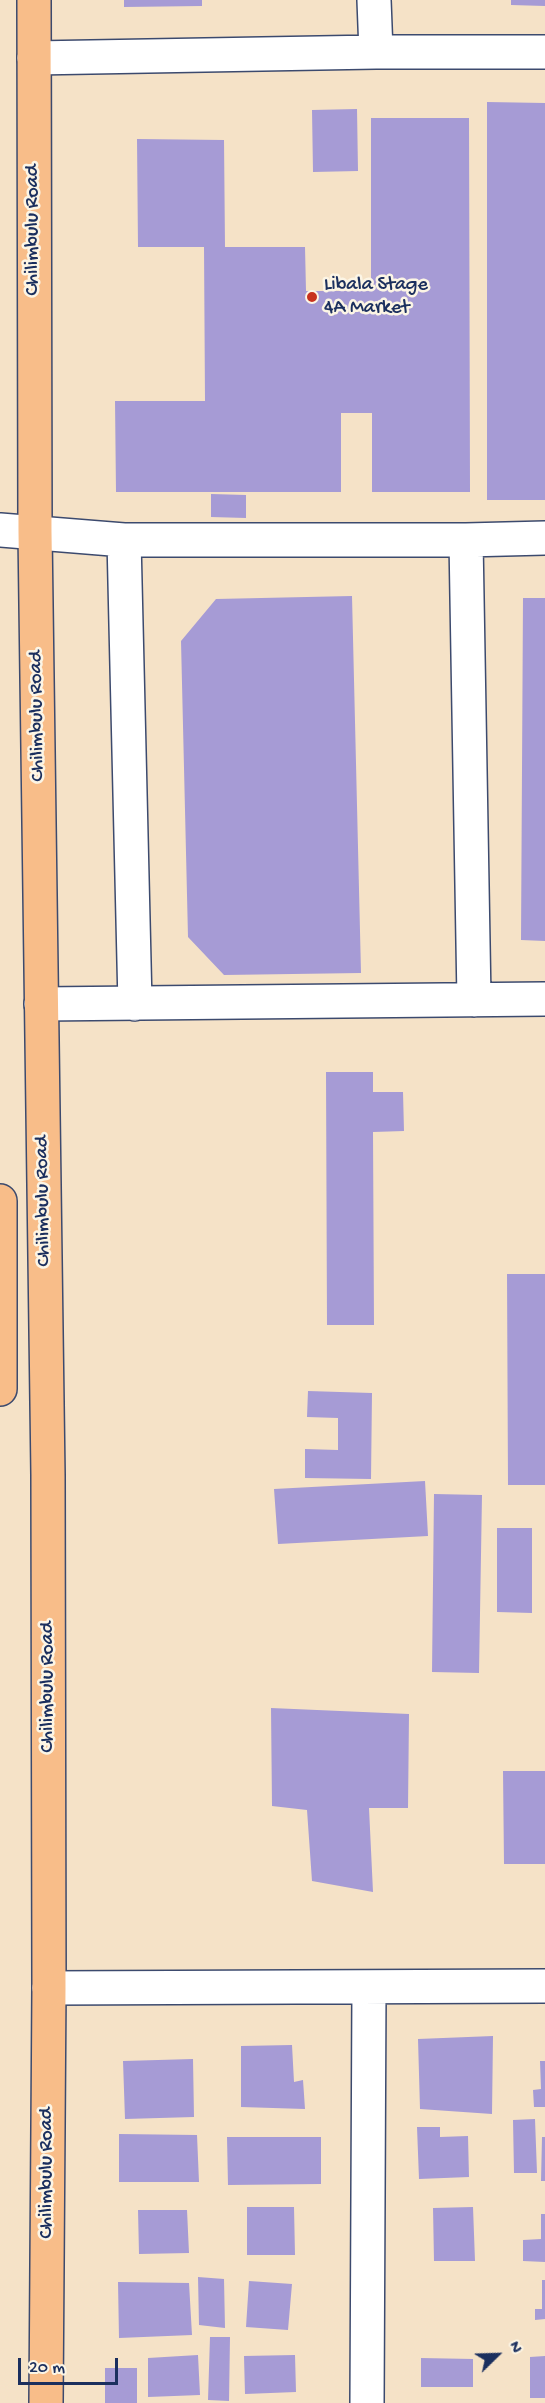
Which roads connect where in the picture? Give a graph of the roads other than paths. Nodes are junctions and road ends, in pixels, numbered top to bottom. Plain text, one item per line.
1 (34, 0) edge
2 (374, 0) edge
3 (376, 52) junction
4 (545, 52) edge
5 (34, 58) junction
6 (0, 530) edge
7 (35, 531) junction
8 (545, 538) edge
9 (124, 540) junction
10 (466, 540) junction
11 (545, 999) edge
12 (474, 1000) junction
13 (41, 1004) junction
14 (135, 1004) junction
15 (0, 1201) edge
16 (1, 1256) edge
17 (0, 1389) edge
18 (545, 1986) edge
19 (49, 1988) junction
20 (369, 1988) junction
21 (46, 2403) edge
22 (367, 2403) edge

1 - 5 main road, Chilimbulu Road
2 - 3 street
3 - 4 street
3 - 5 street
5 - 7 main road, Chilimbulu Road
6 - 7 street
7 - 9 street
7 - 13 main road, Chilimbulu Road
8 - 10 street
9 - 10 street
9 - 14 street
10 - 12 street
11 - 12 street
12 - 14 street
13 - 14 street
13 - 19 main road, Chilimbulu Road
15 - 16 main road
16 - 17 main road
18 - 20 street
19 - 20 street
19 - 21 main road, Chilimbulu Road
20 - 22 street

